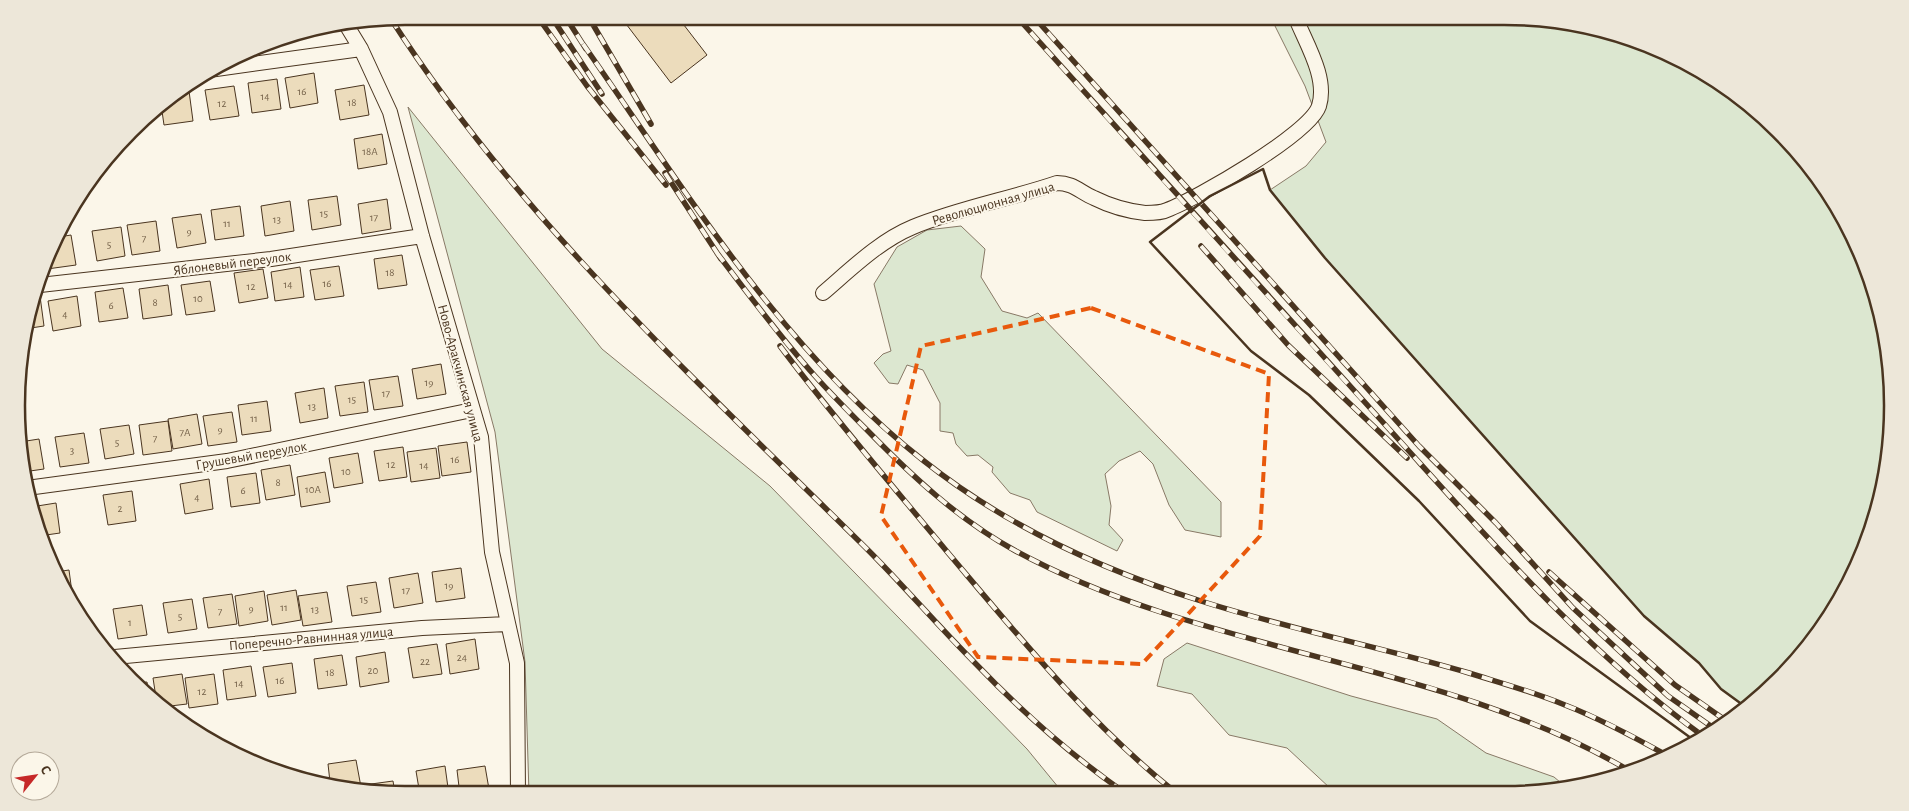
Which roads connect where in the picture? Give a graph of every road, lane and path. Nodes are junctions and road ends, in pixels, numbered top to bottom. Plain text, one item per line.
1 (1299, 25) edge
2 (349, 29) edge
3 (361, 49) junction
4 (232, 67) edge
5 (422, 236) junction
6 (45, 284) edge
7 (823, 293) dead end
8 (472, 410) junction
9 (34, 487) edge
10 (507, 624) junction
11 (120, 657) edge
12 (518, 786) edge

1 - 7 street, Революционная улица
2 - 3 street, Ново-Аракчинская улица
3 - 4 street
3 - 5 street, Ново-Аракчинская улица
5 - 6 street, Яблоневый переулок
5 - 8 street, Ново-Аракчинская улица
8 - 9 street, Грушевый переулок
8 - 10 street, Ново-Аракчинская улица
10 - 11 street, Поперечно-Равнинная улица
10 - 12 street, Ново-Аракчинская улица

